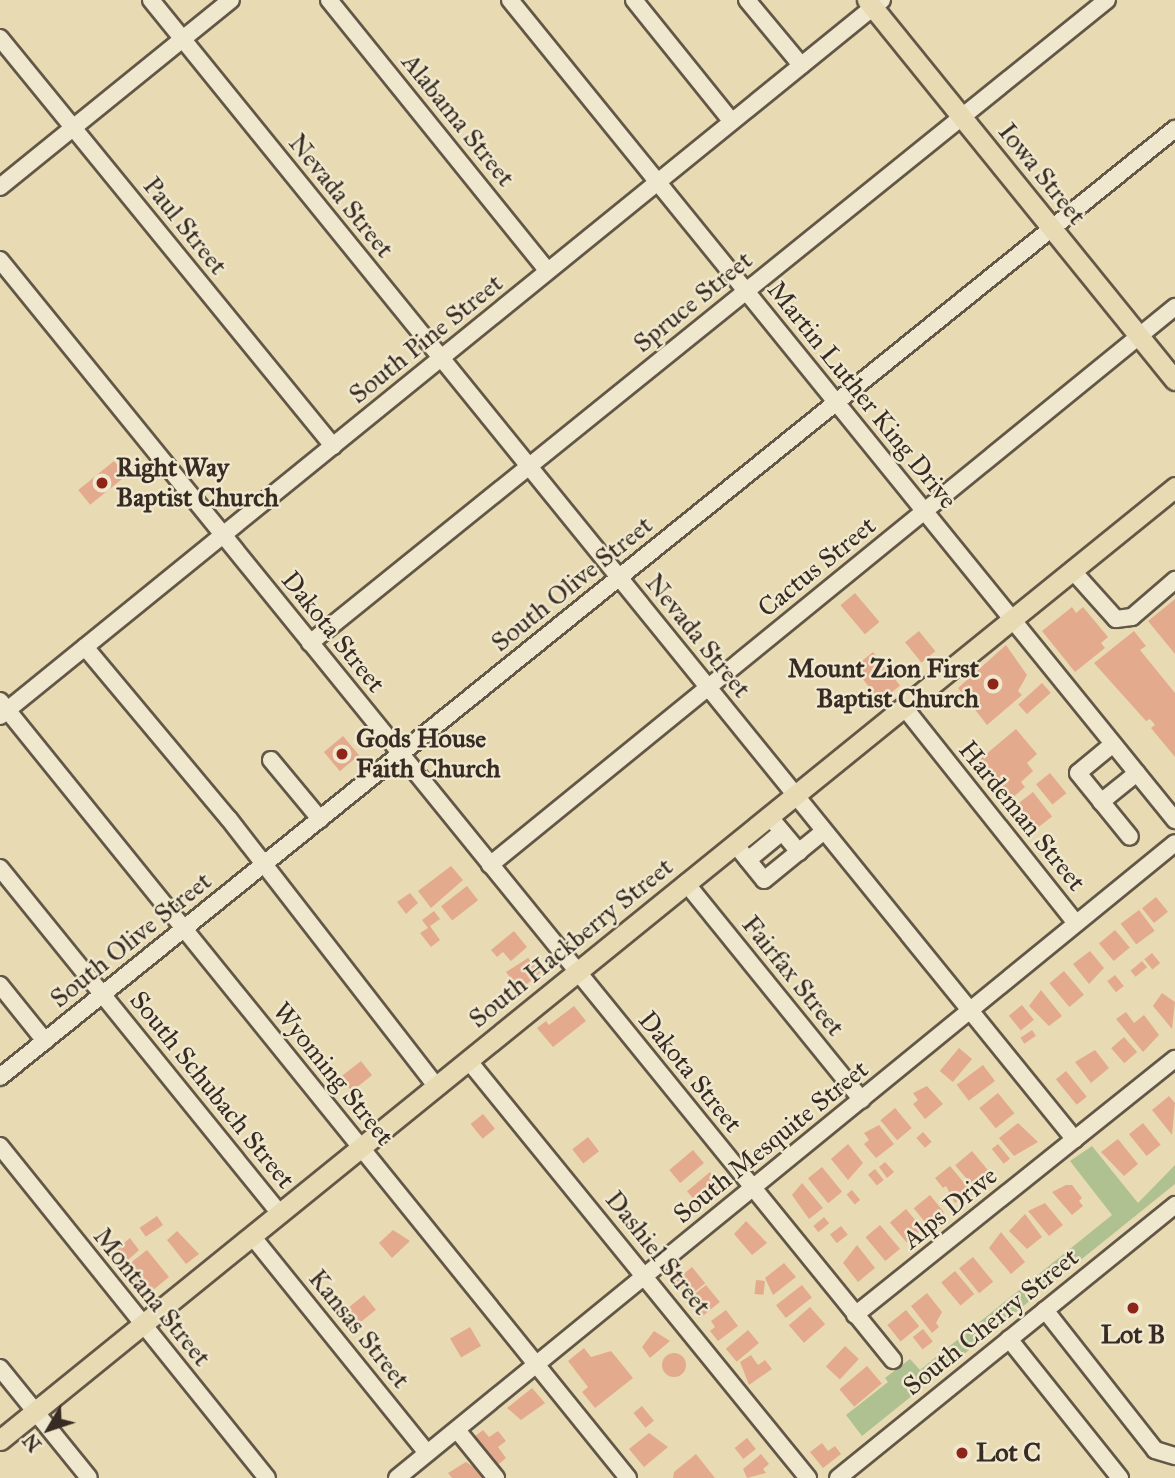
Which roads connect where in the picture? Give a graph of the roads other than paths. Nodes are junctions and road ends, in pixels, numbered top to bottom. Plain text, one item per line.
1 (151, 0) edge
2 (231, 0) edge
3 (329, 0) edge
4 (510, 0) edge
5 (634, 0) edge
6 (747, 0) edge
7 (1107, 0) edge
8 (874, 2) edge
9 (0, 38) edge
10 (183, 39) junction
11 (802, 65) junction
12 (962, 117) junction
13 (732, 122) junction
14 (73, 128) junction
15 (1175, 129) edge
16 (658, 182) junction
17 (0, 187) edge
18 (1052, 228) junction
19 (0, 260) edge
20 (548, 271) junction
21 (746, 291) junction
22 (1175, 307) edge
23 (1140, 336) junction
24 (441, 358) junction
25 (1175, 380) edge
26 (836, 402) junction
27 (332, 446) junction
28 (529, 467) junction
29 (1173, 492) edge
30 (925, 512) junction
31 (223, 535) junction
32 (1072, 570) junction
33 (619, 578) junction
34 (1175, 580) edge
35 (1012, 619) junction
36 (310, 643) junction
37 (85, 647) junction
38 (708, 687) junction
39 (904, 707) junction
40 (2, 709) edge
41 (1113, 744) junction
42 (401, 754) junction
43 (271, 760) dead end
44 (1137, 773) junction
45 (795, 795) junction
46 (1101, 802) junction
47 (769, 816) junction
48 (320, 819) junction
49 (1175, 820) edge
50 (824, 831) junction
51 (782, 832) junction
52 (1130, 837) dead end
53 (1175, 843) edge
54 (735, 844) junction
55 (799, 852) junction
56 (748, 860) junction
57 (490, 865) junction
58 (262, 866) junction
59 (0, 868) edge
60 (686, 883) junction
61 (1076, 923) junction
62 (184, 929) junction
63 (577, 972) junction
64 (0, 985) edge
65 (103, 994) junction
66 (970, 1011) junction
67 (45, 1041) junction
68 (1175, 1059) edge
69 (468, 1060) junction
70 (0, 1077) edge
71 (436, 1086) junction
72 (862, 1100) junction
73 (1075, 1140) junction
74 (0, 1146) edge
75 (361, 1147) junction
76 (753, 1189) junction
77 (1175, 1205) edge
78 (279, 1213) junction
79 (251, 1236) junction
80 (645, 1276) junction
81 (1045, 1310) junction
82 (855, 1315) junction
83 (142, 1324) junction
84 (1009, 1339) junction
85 (892, 1360) dead end
86 (536, 1365) junction
87 (0, 1368) edge
88 (35, 1411) junction
89 (457, 1430) junction
90 (0, 1440) edge
91 (427, 1454) junction
92 (1175, 1456) edge
93 (400, 1477) edge
94 (89, 1478) edge
95 (267, 1478) edge
96 (496, 1478) edge
97 (628, 1478) edge
98 (808, 1478) edge
99 (838, 1478) edge
100 (1120, 1478) edge

1 - 10 street, Nevada Street
2 - 10 street
3 - 20 street, Alabama Street
4 - 16 street, Martin Luther King Drive
5 - 13 street
6 - 11 street
7 - 12 street, Spruce Street
8 - 11 street, South Pine Street
8 - 12 main road, Iowa Street
9 - 14 street, Paul Street
10 - 14 street
10 - 24 street, Nevada Street
11 - 13 street, South Pine Street
12 - 18 main road, Iowa Street
12 - 21 street, Spruce Street
13 - 16 street, South Pine Street
14 - 17 street
14 - 27 street, Paul Street
15 - 18 street, South Olive Street
16 - 20 street, South Pine Street
16 - 21 street, Martin Luther King Drive
18 - 23 main road, Iowa Street
18 - 26 street, South Olive Street
19 - 31 street, Dakota Street
20 - 24 street, South Pine Street
21 - 26 street, Martin Luther King Drive
21 - 28 street, Spruce Street
22 - 23 street, Cactus Street
23 - 25 main road, Iowa Street
23 - 30 street, Cactus Street
24 - 27 street, South Pine Street
24 - 28 street, Nevada Street
26 - 30 street, Martin Luther King Drive
26 - 33 street, South Olive Street
27 - 31 street, South Pine Street
28 - 33 street, Nevada Street
28 - 36 street, Spruce Street
29 - 32 main road, South Hackberry Street
30 - 35 street, Martin Luther King Drive
30 - 38 street, Cactus Street
31 - 36 street, Dakota Street
31 - 37 street, South Pine Street
32 - 34 street
32 - 35 main road, South Hackberry Street
33 - 38 street, Nevada Street
33 - 42 street, South Olive Street
35 - 39 main road, South Hackberry Street
35 - 41 street, Martin Luther King Drive
36 - 42 street, Dakota Street
37 - 40 street, South Pine Street
37 - 58 street
38 - 45 street, Nevada Street
38 - 57 street, Cactus Street
39 - 45 main road, South Hackberry Street
39 - 61 street, Hardeman Street
40 - 62 street, Wyoming Street
41 - 44 street, Martin Luther King Drive
41 - 46 street
42 - 48 street, South Olive Street
42 - 57 street, Dakota Street
43 - 48 street
44 - 46 street
44 - 49 street, Martin Luther King Drive
45 - 47 main road, South Hackberry Street
45 - 50 street, Nevada Street
46 - 52 street
47 - 51 street
47 - 54 main road, South Hackberry Street
48 - 58 street, South Olive Street
50 - 55 street
50 - 66 street, Nevada Street
51 - 55 street
51 - 56 street
53 - 61 street, South Mesquite Street
54 - 56 street
54 - 60 main road, South Hackberry Street
55 - 56 street
57 - 63 street, Dakota Street
58 - 62 street, South Olive Street
58 - 71 street
59 - 65 street, South Schubach Street
60 - 63 main road, South Hackberry Street
60 - 72 street, Fairfax Street
61 - 66 street, South Mesquite Street
62 - 65 street, South Olive Street
62 - 75 street, Wyoming Street
63 - 69 main road, South Hackberry Street
63 - 76 street, Dakota Street
64 - 67 street
65 - 67 street, South Olive Street
65 - 78 street, South Schubach Street
66 - 72 street, South Mesquite Street
66 - 73 street, Nevada Street
67 - 70 street, South Olive Street
68 - 73 street, Alps Drive
69 - 71 main road, South Hackberry Street
69 - 80 street, Dashiel Street
71 - 75 main road, South Hackberry Street
72 - 76 street, South Mesquite Street
73 - 82 street, Alps Drive
74 - 83 street, Montana Street
75 - 78 main road, South Hackberry Street
75 - 86 street, Wyoming Street
76 - 80 street, South Mesquite Street
76 - 82 street, Dakota Street
77 - 81 street, South Cherry Street
78 - 79 main road, South Hackberry Street
79 - 83 main road, South Hackberry Street
79 - 91 street, Kansas Street
80 - 86 street, South Mesquite Street
80 - 98 street, Dashiel Street
81 - 84 street, South Cherry Street
81 - 92 street
82 - 85 street, Dakota Street
83 - 88 main road, South Hackberry Street
83 - 95 street, Montana Street
84 - 99 street, South Cherry Street
84 - 100 street
86 - 89 street, South Mesquite Street
86 - 97 street, Wyoming Street
87 - 88 street
88 - 90 main road, South Hackberry Street
88 - 94 street
89 - 91 street, South Mesquite Street
89 - 96 street
91 - 93 street, South Mesquite Street

